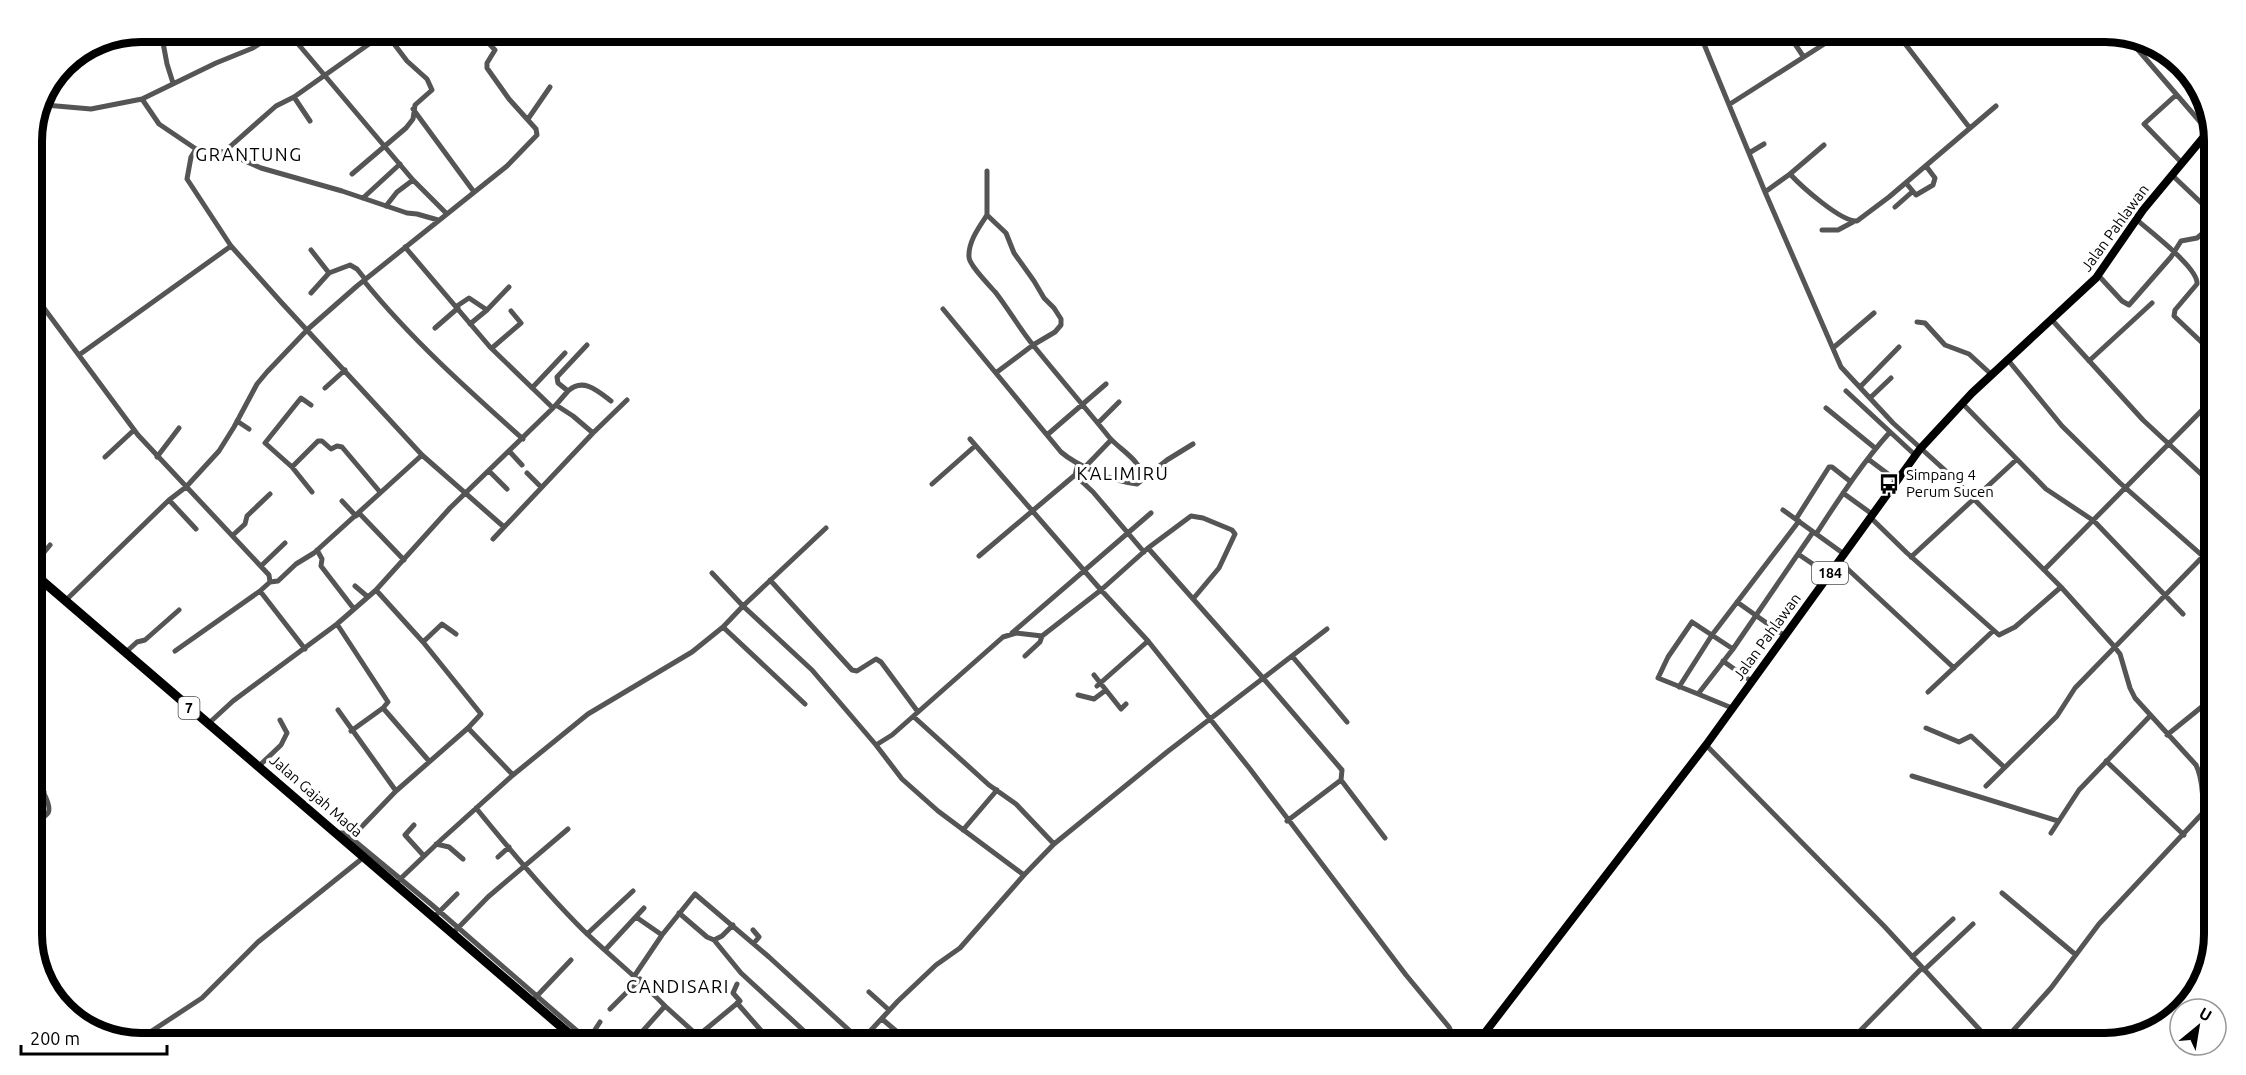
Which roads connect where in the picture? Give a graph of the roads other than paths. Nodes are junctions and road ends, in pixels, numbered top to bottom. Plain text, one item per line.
1 (163, 42) edge
2 (263, 42) edge
3 (296, 42) edge
4 (372, 42) edge
5 (392, 42) edge
6 (487, 42) edge
7 (1704, 42) edge
8 (1794, 42) edge
9 (1826, 42) edge
10 (1904, 42) edge
11 (2135, 47) edge
12 (1803, 56) junction
13 (325, 76) junction
14 (173, 83) junction
15 (550, 87) dead end
16 (2176, 95) junction
17 (294, 97) junction
18 (142, 99) junction
19 (1730, 104) junction
20 (49, 105) edge
21 (1996, 106) dead end
22 (413, 109) junction
23 (528, 119) junction
24 (310, 121) dead end
25 (2202, 122) edge
26 (1969, 127) junction
27 (2204, 140) edge
28 (1764, 144) dead end
29 (1824, 145) dead end
30 (386, 146) junction
31 (196, 149) junction
32 (224, 152) junction
33 (1749, 153) junction
34 (2182, 163) junction
35 (400, 164) junction
36 (1926, 166) junction
37 (987, 171) dead end
38 (352, 174) dead end
39 (1790, 174) junction
40 (2172, 175) junction
41 (413, 180) junction
42 (1906, 183) junction
43 (474, 192) junction
44 (1765, 192) junction
45 (1912, 192) junction
46 (363, 198) junction
47 (2204, 205) edge
48 (386, 206) junction
49 (1895, 207) dead end
50 (447, 214) junction
51 (987, 215) junction
52 (2136, 219) junction
53 (438, 220) junction
54 (1853, 222) junction
55 (1822, 230) dead end
56 (2204, 232) edge
57 (231, 246) junction
58 (405, 247) junction
59 (311, 250) dead end
60 (2174, 252) junction
61 (328, 273) junction
62 (2098, 275) junction
63 (365, 280) junction
64 (509, 287) dead end
65 (311, 293) dead end
66 (2152, 303) dead end
67 (42, 305) edge
68 (457, 307) junction
69 (942, 309) dead end
70 (487, 310) junction
71 (511, 311) dead end
72 (1874, 314) dead end
73 (2052, 320) junction
74 (1917, 322) dead end
75 (470, 324) junction
76 (435, 328) dead end
77 (308, 329) junction
78 (2203, 343) edge
79 (587, 345) dead end
80 (1033, 345) junction
81 (1899, 347) dead end
82 (492, 348) junction
83 (1833, 348) junction
84 (565, 353) dead end
85 (79, 355) junction
86 (2008, 360) junction
87 (2089, 361) junction
88 (345, 370) junction
89 (997, 372) junction
90 (1992, 375) junction
91 (1891, 378) dead end
92 (1106, 384) dead end
93 (1860, 387) junction
94 (325, 388) dead end
95 (532, 388) junction
96 (568, 391) junction
97 (1846, 391) dead end
98 (1870, 398) junction
99 (627, 400) dead end
100 (611, 401) dead end
101 (1119, 402) dead end
102 (1963, 404) junction
103 (312, 405) dead end
104 (1082, 405) junction
105 (555, 406) junction
106 (1826, 408) dead end
107 (2204, 408) edge
108 (237, 421) junction
109 (1098, 423) junction
110 (179, 428) dead end
111 (249, 429) dead end
112 (134, 430) junction
113 (1890, 432) junction
114 (593, 433) junction
115 (1047, 435) junction
116 (523, 439) junction
117 (970, 439) dead end
118 (1111, 440) junction
119 (1193, 444) dead end
120 (2168, 444) junction
121 (975, 446) junction
122 (1875, 448) junction
123 (510, 452) junction
124 (1917, 452) junction
125 (422, 455) junction
126 (105, 457) dead end
127 (157, 457) junction
128 (1868, 459) junction
129 (2016, 460) junction
130 (1078, 464) junction
131 (522, 465) dead end
132 (1086, 466) junction
133 (291, 467) junction
134 (489, 471) junction
135 (527, 473) dead end
136 (1075, 475) junction
137 (2204, 477) edge
138 (1143, 478) junction
139 (1896, 480) junction
140 (1851, 482) junction
141 (932, 484) dead end
142 (186, 487) junction
143 (541, 487) junction
144 (2126, 488) junction
145 (507, 489) dead end
146 (312, 492) dead end
147 (380, 492) junction
148 (465, 493) junction
149 (1843, 493) junction
150 (270, 494) dead end
151 (1973, 499) junction
152 (170, 500) junction
153 (342, 501) dead end
154 (1032, 510) junction
155 (1783, 510) dead end
156 (1151, 513) dead end
157 (357, 514) junction
158 (1871, 515) junction
159 (1797, 520) junction
160 (2094, 521) junction
161 (504, 526) junction
162 (826, 528) dead end
163 (196, 529) dead end
164 (1815, 533) junction
165 (1127, 534) junction
166 (233, 535) junction
167 (493, 539) dead end
168 (285, 543) dead end
169 (50, 545) dead end
170 (317, 550) junction
171 (1146, 550) junction
172 (1798, 554) junction
173 (979, 556) dead end
174 (2204, 556) joint
175 (42, 557) edge
176 (1841, 557) junction
177 (1911, 557) junction
178 (404, 560) junction
179 (261, 566) junction
180 (1083, 570) junction
181 (2044, 570) junction
182 (712, 573) dead end
183 (1829, 575) junction
184 (770, 580) junction
185 (42, 581) edge
186 (270, 582) junction
187 (355, 586) dead end
188 (2061, 587) junction
189 (376, 590) junction
190 (1101, 590) junction
191 (260, 591) junction
192 (368, 597) junction
193 (2165, 597) junction
194 (1193, 599) junction
195 (65, 601) junction
196 (1737, 602) junction
197 (743, 606) junction
198 (354, 609) junction
199 (179, 610) dead end
200 (2182, 614) dead end
201 (1756, 615) junction
202 (337, 624) junction
203 (723, 627) junction
204 (1327, 629) dead end
205 (1993, 631) junction
206 (456, 634) dead end
207 (1011, 634) junction
208 (1712, 635) junction
209 (1042, 636) junction
210 (1785, 636) junction
211 (1148, 641) junction
212 (423, 642) junction
213 (2116, 648) junction
214 (305, 649) junction
215 (1733, 649) junction
216 (175, 651) dead end
217 (126, 653) junction
218 (1025, 656) dead end
219 (1292, 656) junction
220 (1723, 661) junction
221 (1954, 668) junction
222 (1094, 675) dead end
223 (1263, 678) junction
224 (1751, 681) junction
225 (1099, 685) junction
226 (1679, 687) junction
227 (1106, 690) junction
228 (1928, 692) dead end
229 (1078, 694) dead end
230 (1698, 694) junction
231 (805, 704) dead end
232 (1126, 704) dead end
233 (2204, 705) edge
234 (383, 708) junction
235 (1732, 708) junction
236 (338, 710) dead end
237 (916, 715) junction
238 (2150, 716) junction
239 (280, 720) dead end
240 (1210, 720) junction
241 (1347, 722) dead end
242 (208, 724) junction
243 (468, 728) junction
244 (1926, 728) dead end
245 (351, 731) junction
246 (2167, 735) junction
247 (876, 745) junction
248 (1706, 745) junction
249 (429, 761) junction
250 (2106, 761) junction
251 (259, 766) junction
252 (2004, 767) junction
253 (513, 776) junction
254 (1912, 776) dead end
255 (1341, 780) junction
256 (1986, 786) dead end
257 (42, 789) edge
258 (997, 790) junction
259 (396, 791) junction
260 (44, 792) joint
261 (476, 808) junction
262 (2204, 813) joint
263 (42, 817) edge
264 (1287, 821) junction
265 (2058, 821) junction
266 (414, 825) dead end
267 (568, 829) dead end
268 (963, 830) junction
269 (2051, 833) dead end
270 (2184, 835) junction
271 (1385, 838) dead end
272 (348, 840) junction
273 (436, 844) junction
274 (1054, 844) junction
275 (509, 847) junction
276 (424, 856) junction
277 (364, 857) junction
278 (463, 858) dead end
279 (498, 858) dead end
280 (525, 865) junction
281 (1024, 875) junction
282 (398, 881) junction
283 (633, 891) dead end
284 (2002, 893) dead end
285 (457, 894) dead end
286 (644, 908) dead end
287 (679, 913) junction
288 (437, 915) junction
289 (636, 917) junction
290 (1953, 919) dead end
291 (1973, 924) dead end
292 (733, 925) junction
293 (753, 930) dead end
294 (456, 931) junction
295 (587, 933) junction
296 (662, 935) junction
297 (714, 940) junction
298 (754, 943) junction
299 (606, 950) junction
300 (2076, 955) junction
301 (1912, 957) junction
302 (571, 960) dead end
303 (1923, 969) junction
304 (637, 977) junction
305 (737, 984) dead end
306 (869, 992) dead end
307 (534, 999) junction
308 (736, 1003) junction
309 (665, 1006) junction
310 (610, 1009) dead end
311 (889, 1010) junction
312 (882, 1018) junction
313 (600, 1022) dead end
314 (803, 1030) dead end
315 (149, 1033) edge
316 (574, 1033) edge
317 (593, 1033) edge
318 (642, 1033) edge
319 (696, 1033) edge
320 (703, 1033) edge
321 (762, 1033) edge
322 (850, 1033) edge
323 (869, 1033) edge
324 (899, 1033) edge
325 (1452, 1033) edge
326 (1485, 1033) edge
327 (1859, 1033) edge
328 (1982, 1033) edge
329 (2012, 1033) edge

1 - 14 street
2 - 14 street
3 - 13 street
4 - 13 street
5 - 22 street
6 - 23 street
7 - 19 street
8 - 12 street
9 - 12 street
10 - 26 street
11 - 16 street
12 - 19 street
13 - 17 street
13 - 30 street
14 - 18 street
15 - 23 street
16 - 25 street
16 - 34 street
17 - 24 street
17 - 32 street
18 - 20 street
18 - 31 street
19 - 33 street
21 - 26 street
22 - 30 street
22 - 43 street
23 - 43 street
26 - 36 street
27 - 34 main road, Jalan Pahlawan / 184
28 - 33 street
29 - 39 street
30 - 35 street
30 - 38 street
31 - 32 street
31 - 57 street
32 - 46 street
33 - 44 street
34 - 40 main road, Jalan Pahlawan / 184
35 - 41 street
35 - 46 street
36 - 42 street
36 - 45 street
37 - 51 street
39 - 44 street
39 - 54 street
40 - 47 street
40 - 52 main road, Jalan Pahlawan / 184
41 - 48 street
41 - 50 street
42 - 45 street
42 - 54 street
43 - 50 street
44 - 83 street
45 - 49 street
46 - 48 street
48 - 53 street
50 - 53 street
51 - 80 street
51 - 80 street
52 - 60 street
52 - 62 main road, Jalan Pahlawan / 184
53 - 58 street
54 - 55 street
56 - 60 street
57 - 77 street
57 - 85 street
58 - 63 street
58 - 68 street
59 - 61 street
60 - 62 street
60 - 78 street
61 - 63 street
61 - 65 street
62 - 73 main road, Jalan Pahlawan / 184
63 - 77 street
63 - 116 street
64 - 70 street
66 - 87 street
67 - 85 street
68 - 70 street
68 - 75 street
68 - 76 street
69 - 89 street
70 - 75 street
71 - 82 street
72 - 83 street
73 - 86 main road, Jalan Pahlawan / 184
73 - 87 street
74 - 90 street
75 - 82 street
77 - 88 street
77 - 108 street
79 - 96 street
80 - 89 street
80 - 104 street
81 - 93 street
82 - 95 street
83 - 93 street
84 - 95 street
85 - 112 street
86 - 90 main road, Jalan Pahlawan / 184
86 - 144 street
87 - 120 street
88 - 94 street
88 - 125 street
89 - 115 street
90 - 102 main road, Jalan Pahlawan / 184
91 - 98 street
92 - 104 street
93 - 98 street
95 - 105 street
96 - 100 street
96 - 105 street
97 - 113 street
98 - 124 street
99 - 114 street
101 - 109 street
102 - 124 main road, Jalan Pahlawan / 184
102 - 129 street
103 - 133 street
104 - 109 street
104 - 115 street
105 - 114 street
105 - 116 street
106 - 122 street
107 - 120 street
108 - 111 street
108 - 142 street
109 - 118 street
110 - 127 street
112 - 126 street
112 - 127 street
113 - 122 street
113 - 124 street
114 - 143 street
115 - 130 street
116 - 123 street
117 - 121 street
118 - 132 street
118 - 138 street
119 - 138 street
120 - 137 street
120 - 144 street
121 - 141 street
121 - 154 street
122 - 128 street
123 - 131 street
123 - 134 street
124 - 139 main road, Jalan Pahlawan / 184
124 - 151 street
125 - 147 street
125 - 148 street
127 - 142 street
128 - 139 street
128 - 140 street
129 - 151 street
129 - 160 street
130 - 132 street
130 - 136 street
132 - 138 street
133 - 146 street
133 - 147 street
134 - 145 street
134 - 148 street
135 - 143 street
136 - 154 street
136 - 165 street
139 - 158 main road, Jalan Pahlawan / 184
140 - 149 street
140 - 159 street
142 - 152 street
142 - 166 street
143 - 161 street
144 - 160 street
144 - 174 street
147 - 157 street
148 - 161 street
148 - 178 street
149 - 158 street
149 - 164 street
150 - 166 street
151 - 177 street
151 - 181 street
152 - 163 street
152 - 195 street
153 - 157 street
154 - 173 street
154 - 180 street
155 - 159 street
156 - 165 street
157 - 170 street
157 - 178 street
158 - 176 main road, Jalan Pahlawan / 184
158 - 177 street
159 - 164 street
159 - 196 street
160 - 181 street
160 - 193 street
161 - 167 street
162 - 184 street
164 - 172 street
164 - 176 street
165 - 171 street
165 - 180 street
166 - 179 street
168 - 179 street
169 - 175 street
170 - 186 street
170 - 198 street
171 - 190 street
171 - 194 street
171 - 194 street
172 - 183 street
172 - 201 street
174 - 193 street
176 - 183 main road, Jalan Pahlawan / 184
176 - 221 street
177 - 205 street
178 - 189 street
179 - 186 street
180 - 190 street
180 - 207 street
181 - 188 street
182 - 197 street
183 - 210 main road, Jalan Pahlawan / 184
184 - 197 street
184 - 237 street
185 - 195 highway, Jalan Gajah Mada / 7
186 - 191 street
187 - 192 street
188 - 205 street
188 - 213 street
189 - 192 street
189 - 212 street
190 - 209 street
190 - 211 street
191 - 214 street
191 - 216 street
192 - 198 street
193 - 200 street
193 - 213 street
194 - 223 street
195 - 217 highway, Jalan Gajah Mada / 7
196 - 201 street
196 - 208 street
197 - 203 street
197 - 247 street
198 - 202 street
199 - 217 street
201 - 210 street
201 - 215 street
202 - 214 street
202 - 234 street
203 - 231 street
203 - 253 street
204 - 219 street
205 - 221 street
206 - 212 street
207 - 209 street
207 - 237 street
208 - 215 street
208 - 226 street
208 - 226 street
209 - 218 street
210 - 224 main road, Jalan Pahlawan / 184
211 - 225 street
211 - 240 street
212 - 243 street
213 - 238 street
213 - 252 street
214 - 242 street
215 - 220 street
217 - 242 highway, Jalan Gajah Mada / 7
219 - 223 street
219 - 241 street
220 - 224 street
220 - 230 street
221 - 228 street
222 - 225 street
223 - 240 street
223 - 255 street
224 - 235 main road, Jalan Pahlawan / 184
225 - 227 street
226 - 230 street
227 - 229 street
227 - 232 street
230 - 235 street
233 - 246 street
234 - 245 street
234 - 249 street
235 - 248 main road, Jalan Pahlawan / 184
236 - 245 street
237 - 247 street
237 - 258 street
238 - 246 street
238 - 250 street
239 - 251 street
240 - 264 street
240 - 274 street
242 - 251 highway, Jalan Gajah Mada / 7
243 - 249 street
243 - 253 street
244 - 252 street
245 - 259 street
246 - 262 street
247 - 268 street
248 - 301 street
248 - 326 main road, Jalan Pahlawan / 184
249 - 259 street
250 - 265 street
250 - 270 street
251 - 272 highway, Jalan Gajah Mada / 7
252 - 256 street
253 - 261 street
254 - 265 street
255 - 264 street
255 - 271 street
257 - 260 street
258 - 268 street
258 - 274 street
259 - 272 street
260 - 263 street
261 - 273 street
261 - 275 street
262 - 270 street
264 - 325 street
265 - 269 street
266 - 276 street
267 - 280 street
268 - 281 street
270 - 300 street
272 - 277 highway, Jalan Gajah Mada / 7
272 - 282 street
273 - 276 street
273 - 278 street
274 - 281 street
275 - 279 street
275 - 280 street
276 - 282 street
277 - 282 highway, Jalan Gajah Mada / 7
277 - 315 street
280 - 294 street
280 - 295 street
281 - 311 street
282 - 288 highway, Jalan Gajah Mada / 7
283 - 295 street
284 - 300 street
285 - 288 street
286 - 289 street
287 - 292 street
287 - 296 street
287 - 297 street
288 - 294 highway, Jalan Gajah Mada / 7
289 - 296 street
289 - 299 street
290 - 301 street
291 - 303 street
292 - 297 street
292 - 298 street
293 - 298 street
294 - 307 highway, Jalan Gajah Mada / 7
295 - 299 street
296 - 304 street
297 - 314 street
298 - 322 street
299 - 304 street
300 - 329 street
301 - 303 street
302 - 307 street
303 - 327 street
303 - 328 street
304 - 309 street
304 - 310 street
305 - 308 street
306 - 311 street
307 - 316 highway, Jalan Gajah Mada / 7
308 - 320 street
308 - 321 street
309 - 318 street
309 - 319 street
311 - 312 street
312 - 323 street
312 - 324 street
313 - 317 street

